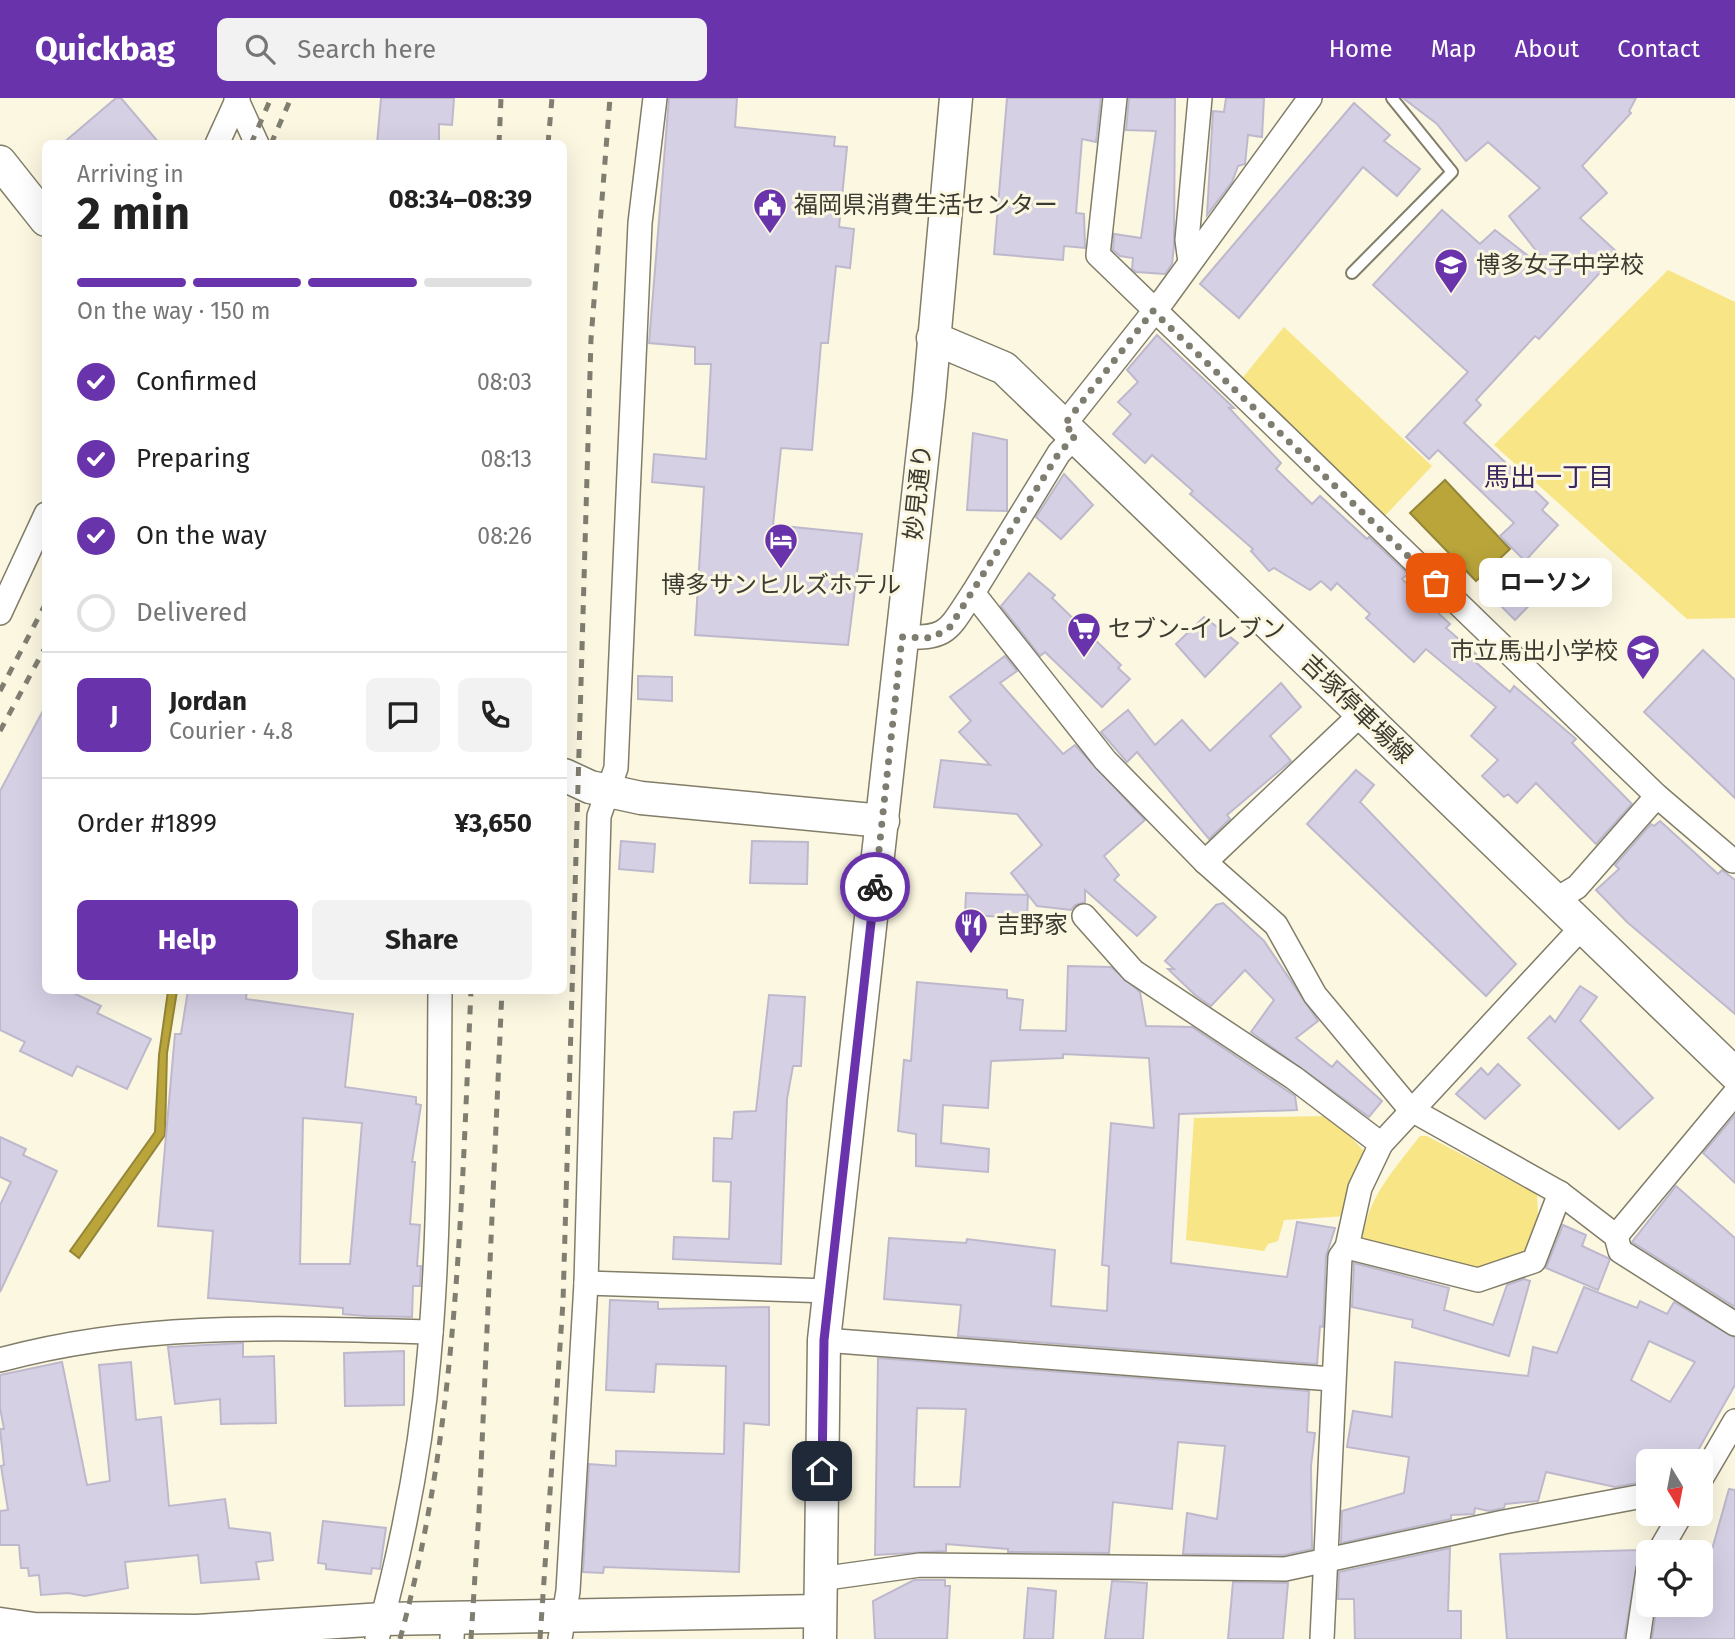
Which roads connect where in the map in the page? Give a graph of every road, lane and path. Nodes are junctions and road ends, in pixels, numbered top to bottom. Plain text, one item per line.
1 (655, 98) edge
2 (956, 98) edge
3 (1115, 98) edge
4 (1200, 98) edge
5 (1310, 98) edge
6 (1392, 98) edge
7 (237, 99) edge
8 (219, 140) edge
9 (255, 140) edge
10 (0, 162) edge
11 (42, 215) edge
12 (1190, 262) junction
13 (1352, 273) dead end
14 (1153, 311) junction
15 (933, 338) junction
16 (1070, 430) junction
17 (42, 523) edge
18 (973, 593) junction
19 (0, 613) edge
20 (902, 637) junction
21 (1361, 713) junction
22 (567, 776) edge
23 (608, 792) junction
24 (1657, 796) junction
25 (883, 821) junction
26 (1735, 859) edge
27 (1205, 862) junction
28 (1555, 900) junction
29 (1084, 916) dead end
30 (1582, 927) junction
31 (440, 994) edge
32 (1735, 1074) edge
33 (1735, 1093) edge
34 (1410, 1109) junction
35 (1381, 1144) junction
36 (1560, 1194) junction
37 (1616, 1236) junction
38 (1347, 1247) junction
39 (586, 1283) junction
40 (829, 1291) junction
41 (1735, 1324) edge
42 (431, 1332) junction
43 (824, 1340) junction
44 (0, 1360) edge
45 (1332, 1379) junction
46 (1735, 1422) edge
47 (1713, 1459) edge
48 (1636, 1498) edge
49 (1323, 1561) junction
50 (820, 1579) junction
51 (1641, 1617) edge
52 (0, 1624) edge
53 (820, 1625) edge
54 (453, 1628) edge
55 (561, 1628) edge
56 (380, 1629) edge
57 (1322, 1639) edge
58 (1638, 1639) edge

1 - 23 street
2 - 15 main road, 妙見通り
3 - 14 street
4 - 12 street
5 - 12 street
6 - 13 lane
7 - 8 street
7 - 9 street
10 - 11 main road
12 - 14 street
14 - 16 street
14 - 24 street
15 - 16 main road, 吉塚停車場線
15 - 20 main road, 妙見通り
16 - 18 street
16 - 21 main road, 吉塚停車場線
17 - 19 street
18 - 20 street
18 - 27 street
20 - 25 main road, 妙見通り
21 - 27 street
21 - 28 main road, 吉塚停車場線
22 - 23 main road
23 - 25 main road
23 - 39 street
24 - 26 street
24 - 28 street
25 - 40 main road, 妙見通り
27 - 34 street
28 - 30 main road, 吉塚停車場線
29 - 35 street
30 - 32 main road, 吉塚停車場線
30 - 34 street
31 - 42 street
33 - 37 street
34 - 35 street
34 - 36 street
35 - 38 street
36 - 37 street
36 - 38 street
37 - 41 street
38 - 45 street
39 - 40 street
39 - 55 street
40 - 43 main road, 妙見通り
42 - 44 street
42 - 56 street
43 - 45 street
43 - 50 main road, 妙見通り
45 - 49 street
46 - 47 street
48 - 49 street
49 - 50 street
49 - 57 street
50 - 53 main road, 妙見通り
51 - 58 street
52 - 56 main road
53 - 55 main road
54 - 55 main road
54 - 56 main road

